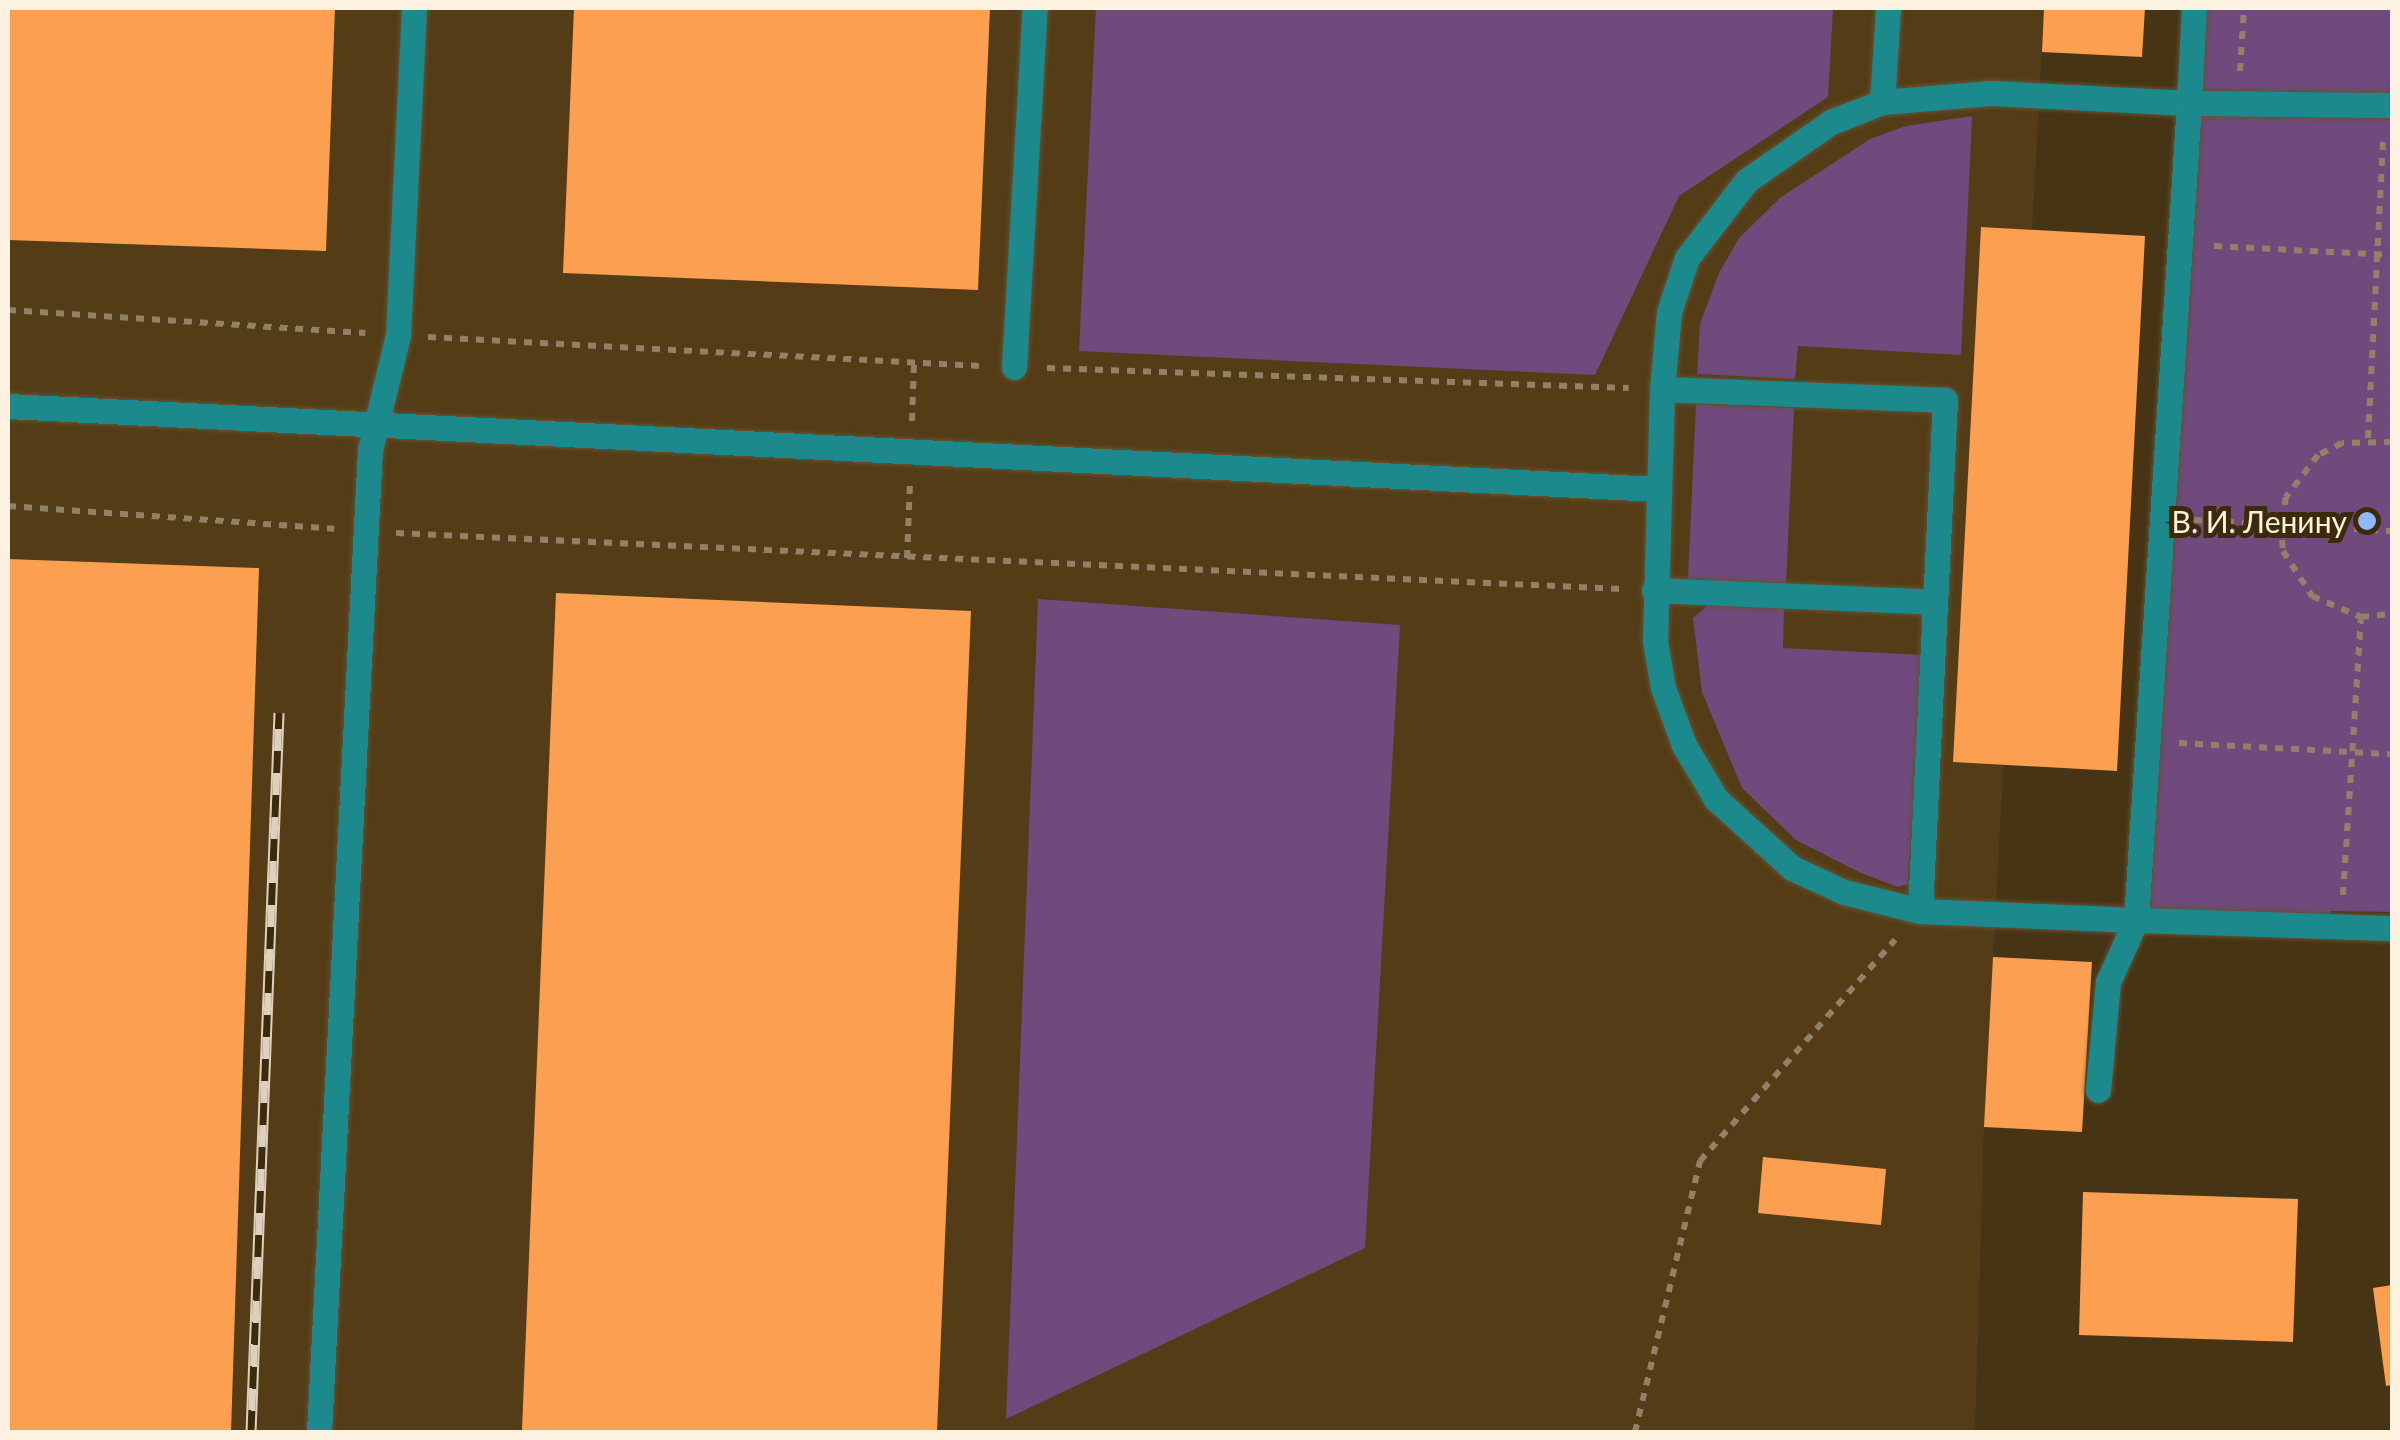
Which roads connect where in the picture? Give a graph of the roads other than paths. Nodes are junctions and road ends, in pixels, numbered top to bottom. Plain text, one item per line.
1 (414, 8) edge
2 (1036, 8) edge
3 (1888, 8) edge
4 (2194, 8) edge
5 (1882, 102) junction
6 (2189, 103) junction
7 (2388, 105) edge
8 (1014, 367) road end
9 (1662, 389) junction
10 (8, 406) edge
11 (375, 420) junction
12 (1658, 489) junction
13 (1654, 590) junction
14 (1935, 602) junction
15 (1920, 910) junction
16 (2136, 920) junction
17 (2392, 928) edge
18 (2098, 1090) dead end
19 (320, 1432) edge

1 - 11 lane
2 - 8 lane
3 - 5 lane
4 - 6 lane
5 - 6 lane
5 - 9 lane
6 - 7 lane
6 - 16 lane
9 - 12 lane
9 - 14 lane
10 - 11 lane
11 - 12 lane
11 - 19 lane
12 - 13 lane
13 - 14 lane
13 - 15 lane
14 - 15 lane
15 - 16 lane
16 - 17 lane
16 - 18 lane

